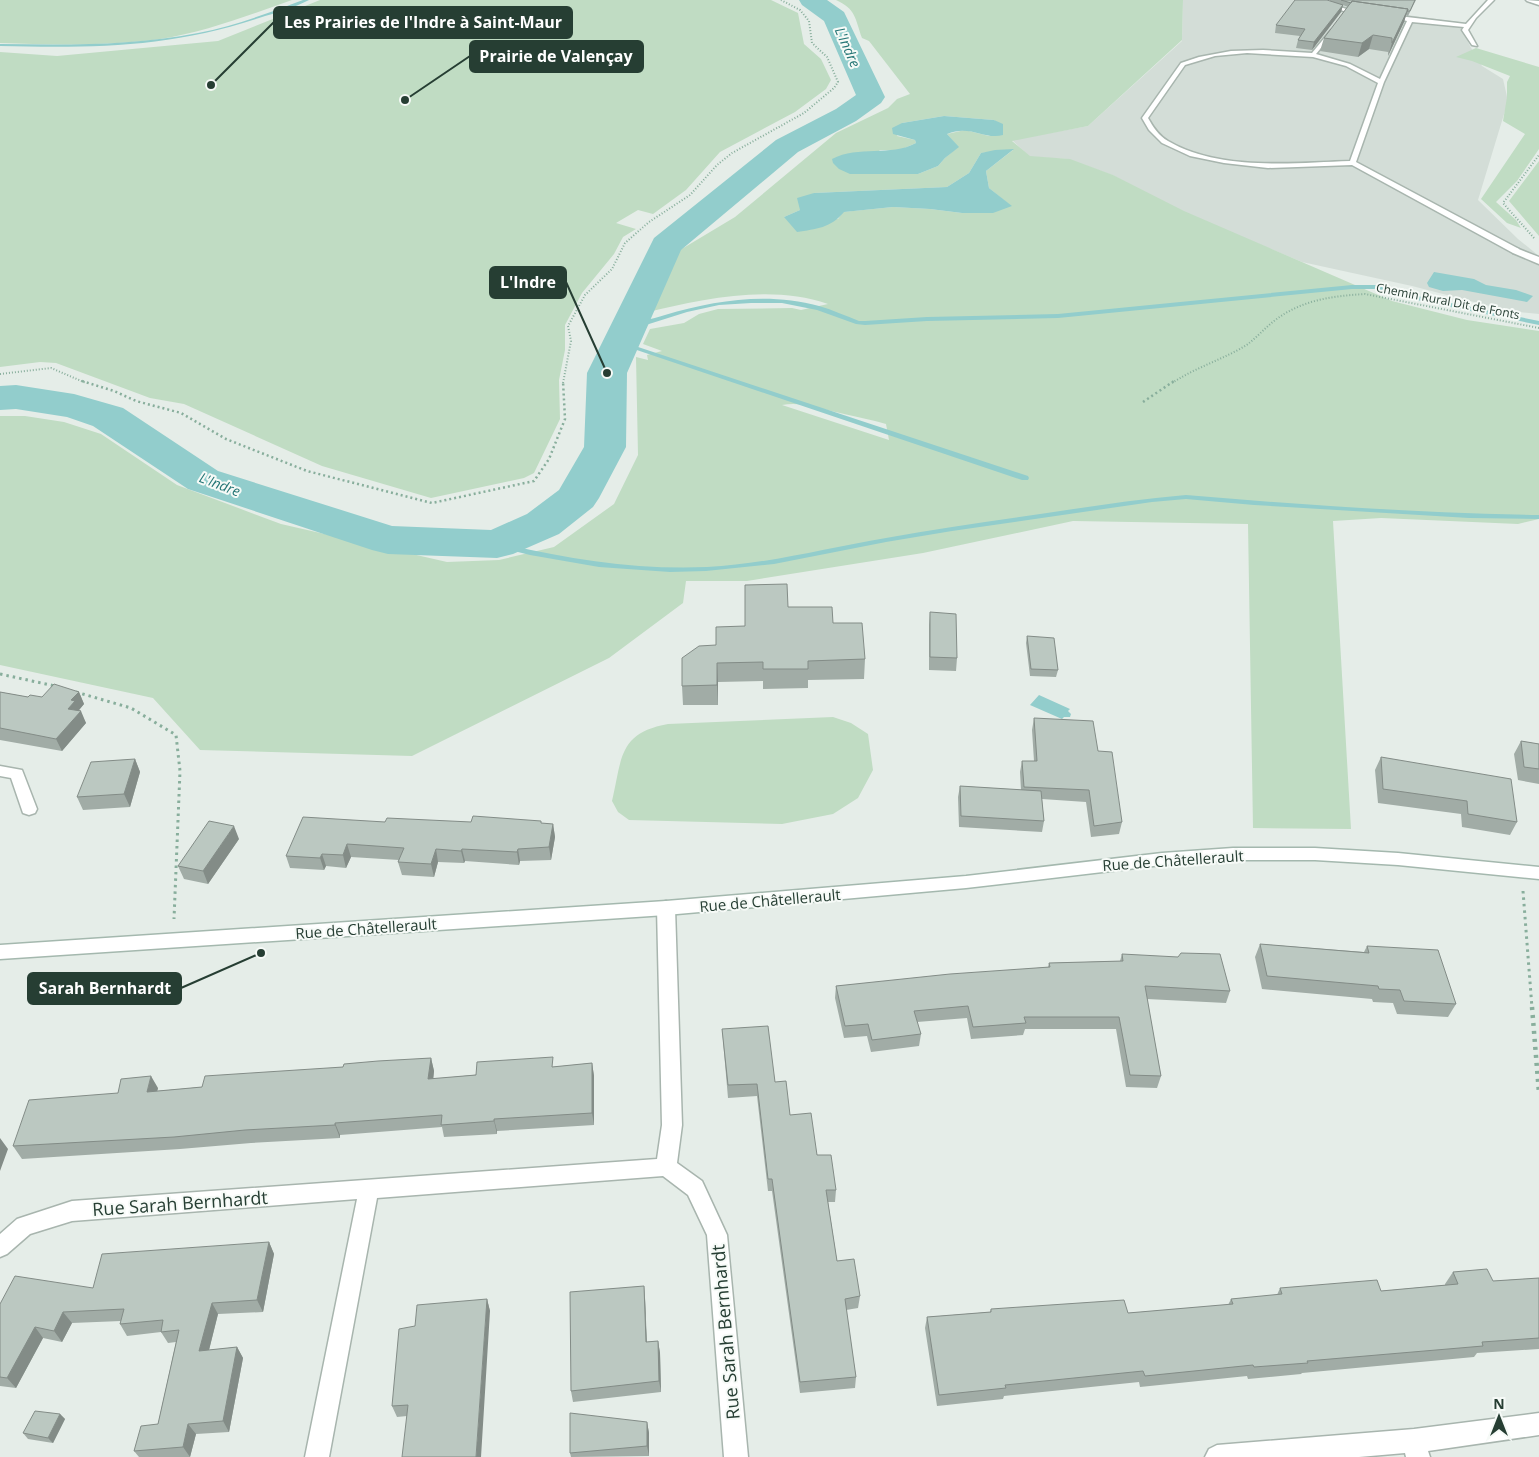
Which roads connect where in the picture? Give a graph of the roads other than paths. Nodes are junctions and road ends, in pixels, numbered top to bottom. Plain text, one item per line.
1 (1310, 0) edge
2 (1491, 0) edge
3 (1529, 0) edge
4 (1539, 3) edge
5 (1347, 10) junction
6 (1357, 12) edge
7 (1386, 15) edge
8 (1342, 18) edge
9 (1410, 20) junction
10 (1336, 25) edge
11 (1468, 26) junction
12 (1475, 45) dead end
13 (1313, 55) junction
14 (1382, 82) junction
15 (1353, 163) junction
16 (1516, 251) joint
17 (1539, 261) edge
18 (0, 771) edge
19 (29, 809) dead end
20 (1539, 873) edge
21 (666, 908) junction
22 (0, 952) edge
23 (666, 1167) junction
24 (369, 1188) junction
25 (0, 1247) edge
26 (1539, 1424) edge
27 (1416, 1449) edge
28 (318, 1457) edge
29 (736, 1457) edge
30 (1217, 1457) edge

1 - 5 lane
2 - 11 lane
3 - 4 street
5 - 6 lane
5 - 8 lane
7 - 9 lane
9 - 11 lane
9 - 14 lane
10 - 13 lane
11 - 12 lane
13 - 14 lane
13 - 15 lane
14 - 15 lane
15 - 16 lane
16 - 17 street
18 - 19 street
20 - 21 street, Rue de Châtellerault
21 - 22 street, Rue de Châtellerault
21 - 23 street
23 - 24 street, Rue Sarah Bernhardt
23 - 29 street, Rue Sarah Bernhardt
24 - 25 street, Rue Sarah Bernhardt
24 - 28 street
26 - 27 street
27 - 30 street

